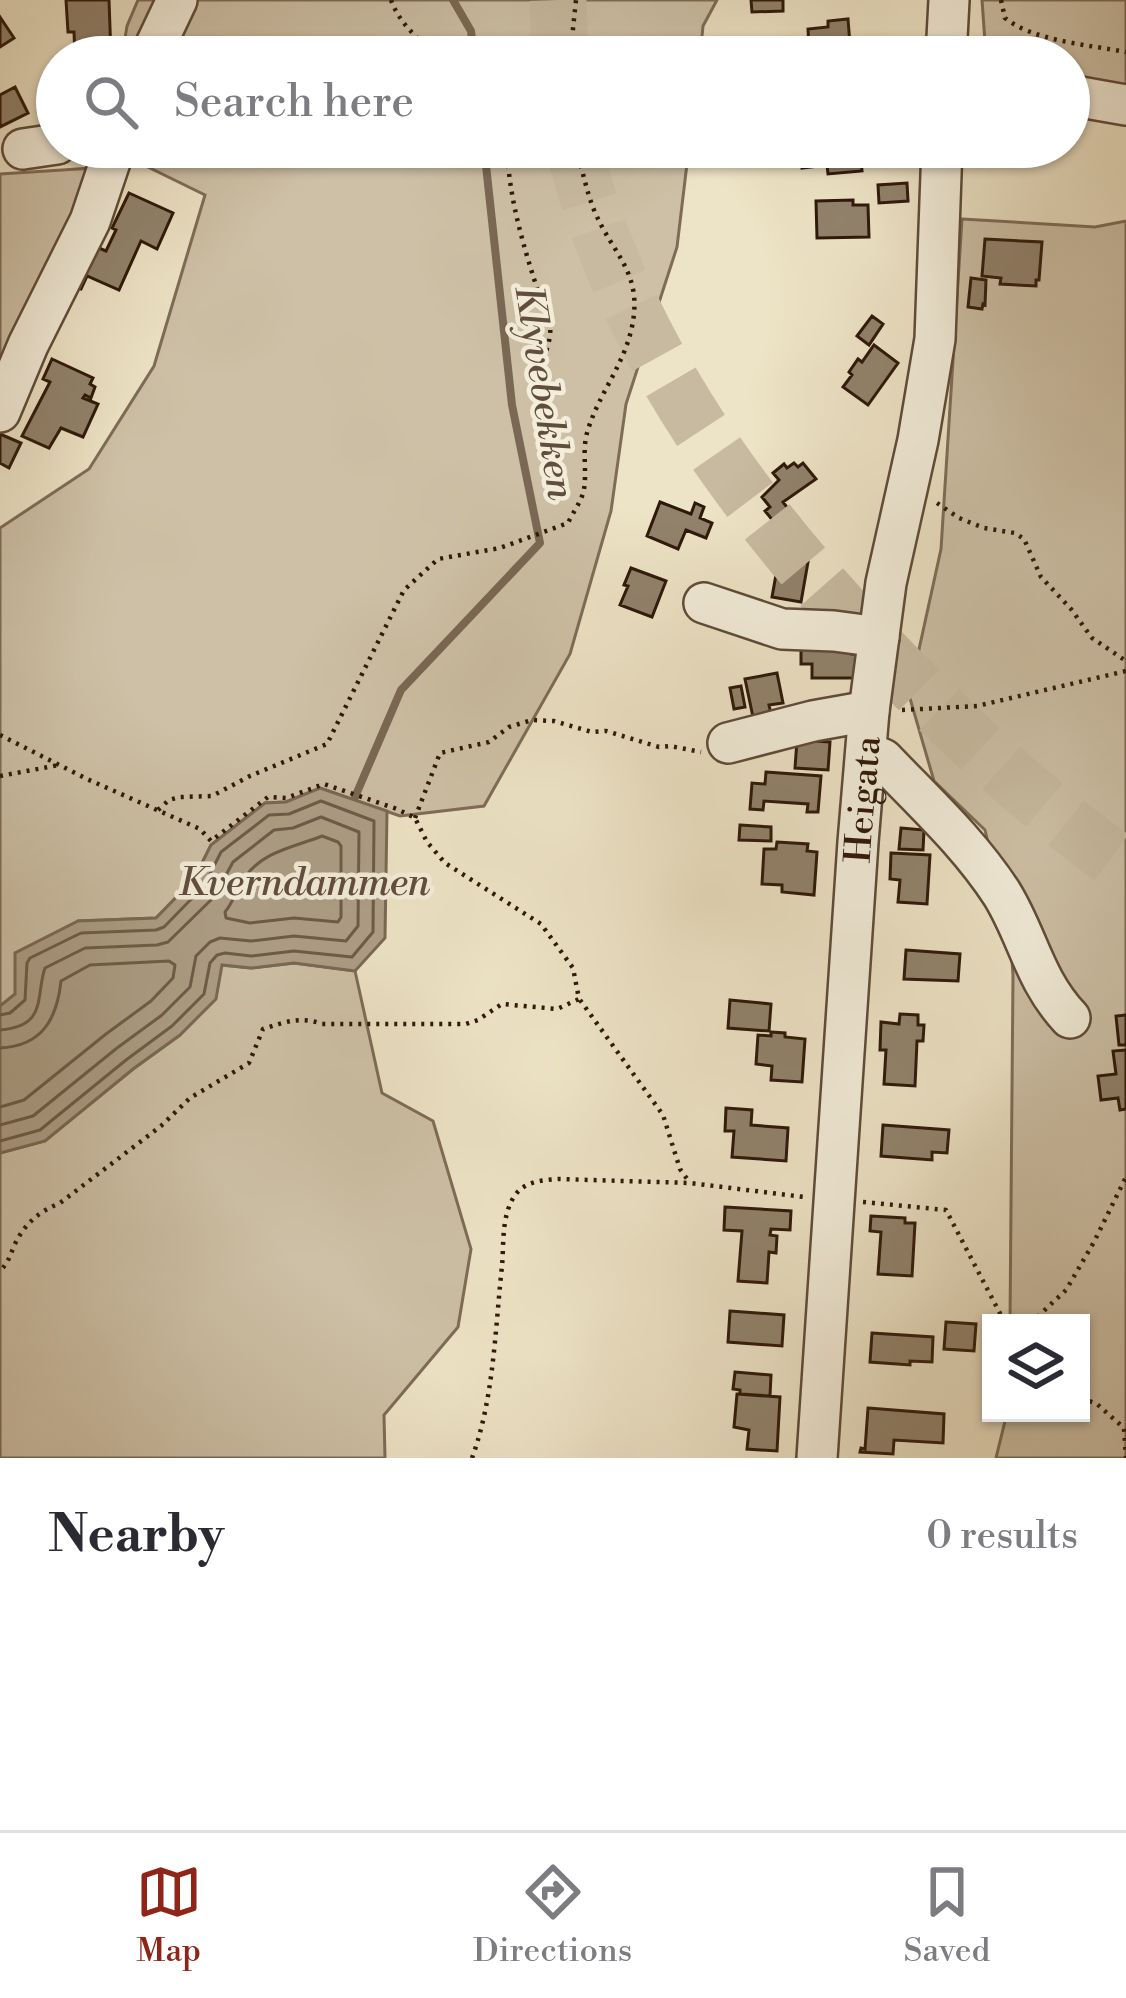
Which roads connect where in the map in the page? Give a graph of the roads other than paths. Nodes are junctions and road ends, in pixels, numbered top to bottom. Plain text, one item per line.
1 (177, 0) edge
2 (949, 0) edge
3 (160, 36) edge
4 (947, 36) edge
5 (1090, 99) edge
6 (1126, 105) edge
7 (109, 168) edge
8 (941, 168) edge
9 (0, 412) edge
10 (704, 604) dead end
11 (879, 637) junction
12 (869, 711) junction
13 (728, 743) road end
14 (866, 752) junction
15 (1070, 1018) dead end
16 (817, 1458) edge

1 - 3 street
2 - 4 street
5 - 6 street
7 - 9 street
8 - 11 street, Heigata
10 - 11 street
11 - 12 street, Heigata
12 - 13 street
12 - 14 street, Heigata
14 - 15 street
14 - 16 street, Heigata

